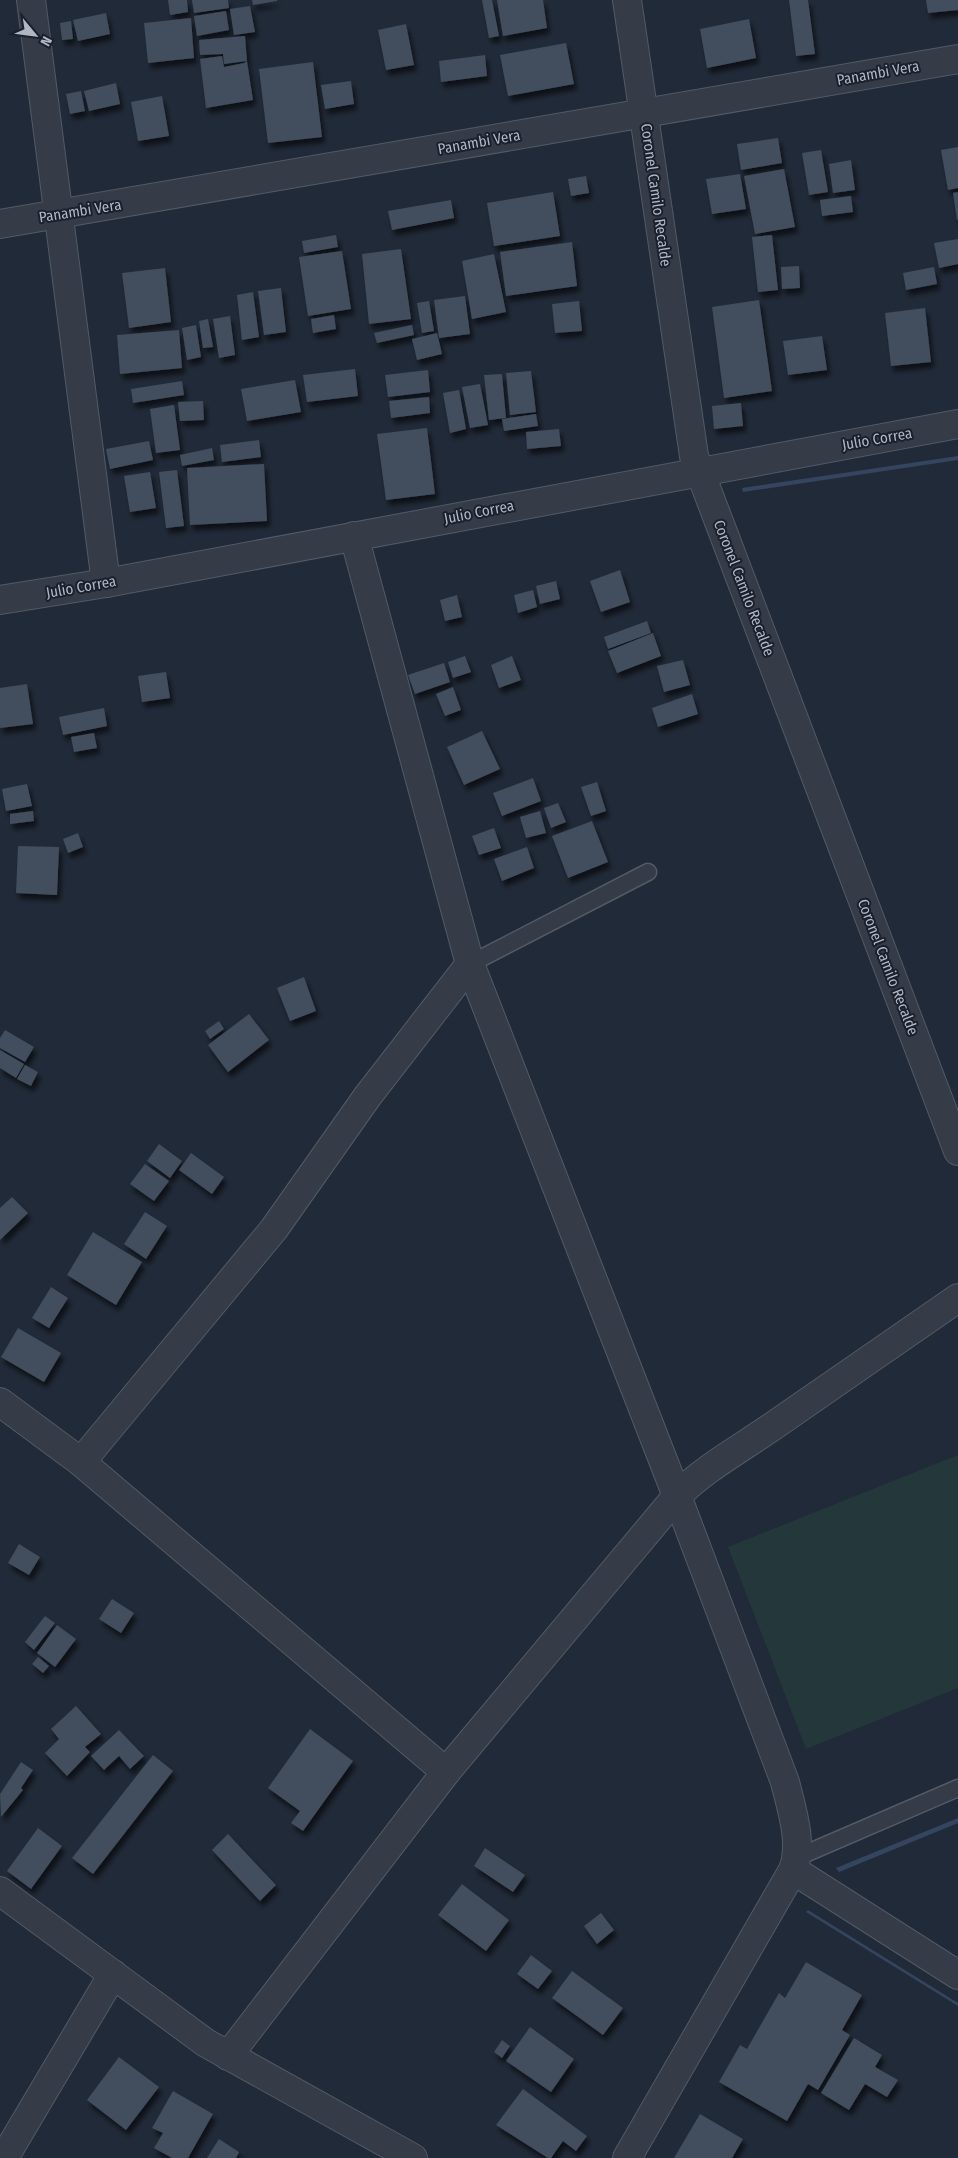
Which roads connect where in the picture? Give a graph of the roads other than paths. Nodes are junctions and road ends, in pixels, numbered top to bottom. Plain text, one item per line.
1 (30, 0) edge
2 (627, 0) edge
3 (958, 59) edge
4 (644, 113) junction
5 (58, 215) junction
6 (0, 224) edge
7 (958, 424) edge
8 (700, 471) junction
9 (354, 536) junction
10 (106, 583) junction
11 (0, 600) edge
12 (648, 872) dead end
13 (470, 964) junction
14 (956, 1139) edge
15 (958, 1298) edge
16 (0, 1402) edge
17 (81, 1462) junction
18 (677, 1496) junction
19 (446, 1772) junction
20 (958, 1788) edge
21 (795, 1864) junction
22 (0, 1892) edge
23 (113, 1974) junction
24 (958, 1974) edge
25 (228, 2056) junction
26 (4, 2158) edge
27 (413, 2158) edge
28 (627, 2158) edge

1 - 5 street
2 - 4 street, Coronel Camilo Recalde
3 - 4 street, Panambi Vera
4 - 5 street, Panambi Vera
4 - 8 street, Coronel Camilo Recalde
5 - 6 street, Panambi Vera
5 - 10 street
7 - 8 street, Julio Correa
8 - 9 street, Julio Correa
8 - 14 street, Coronel Camilo Recalde
9 - 10 street, Julio Correa
9 - 13 street
10 - 11 street, Julio Correa
12 - 13 lane
13 - 17 street
13 - 18 street
15 - 18 street
16 - 17 street
17 - 19 street
18 - 19 street
18 - 21 street
19 - 25 street
20 - 21 lane
21 - 24 street
21 - 28 street
22 - 23 street
23 - 25 street
23 - 26 street
25 - 27 street

